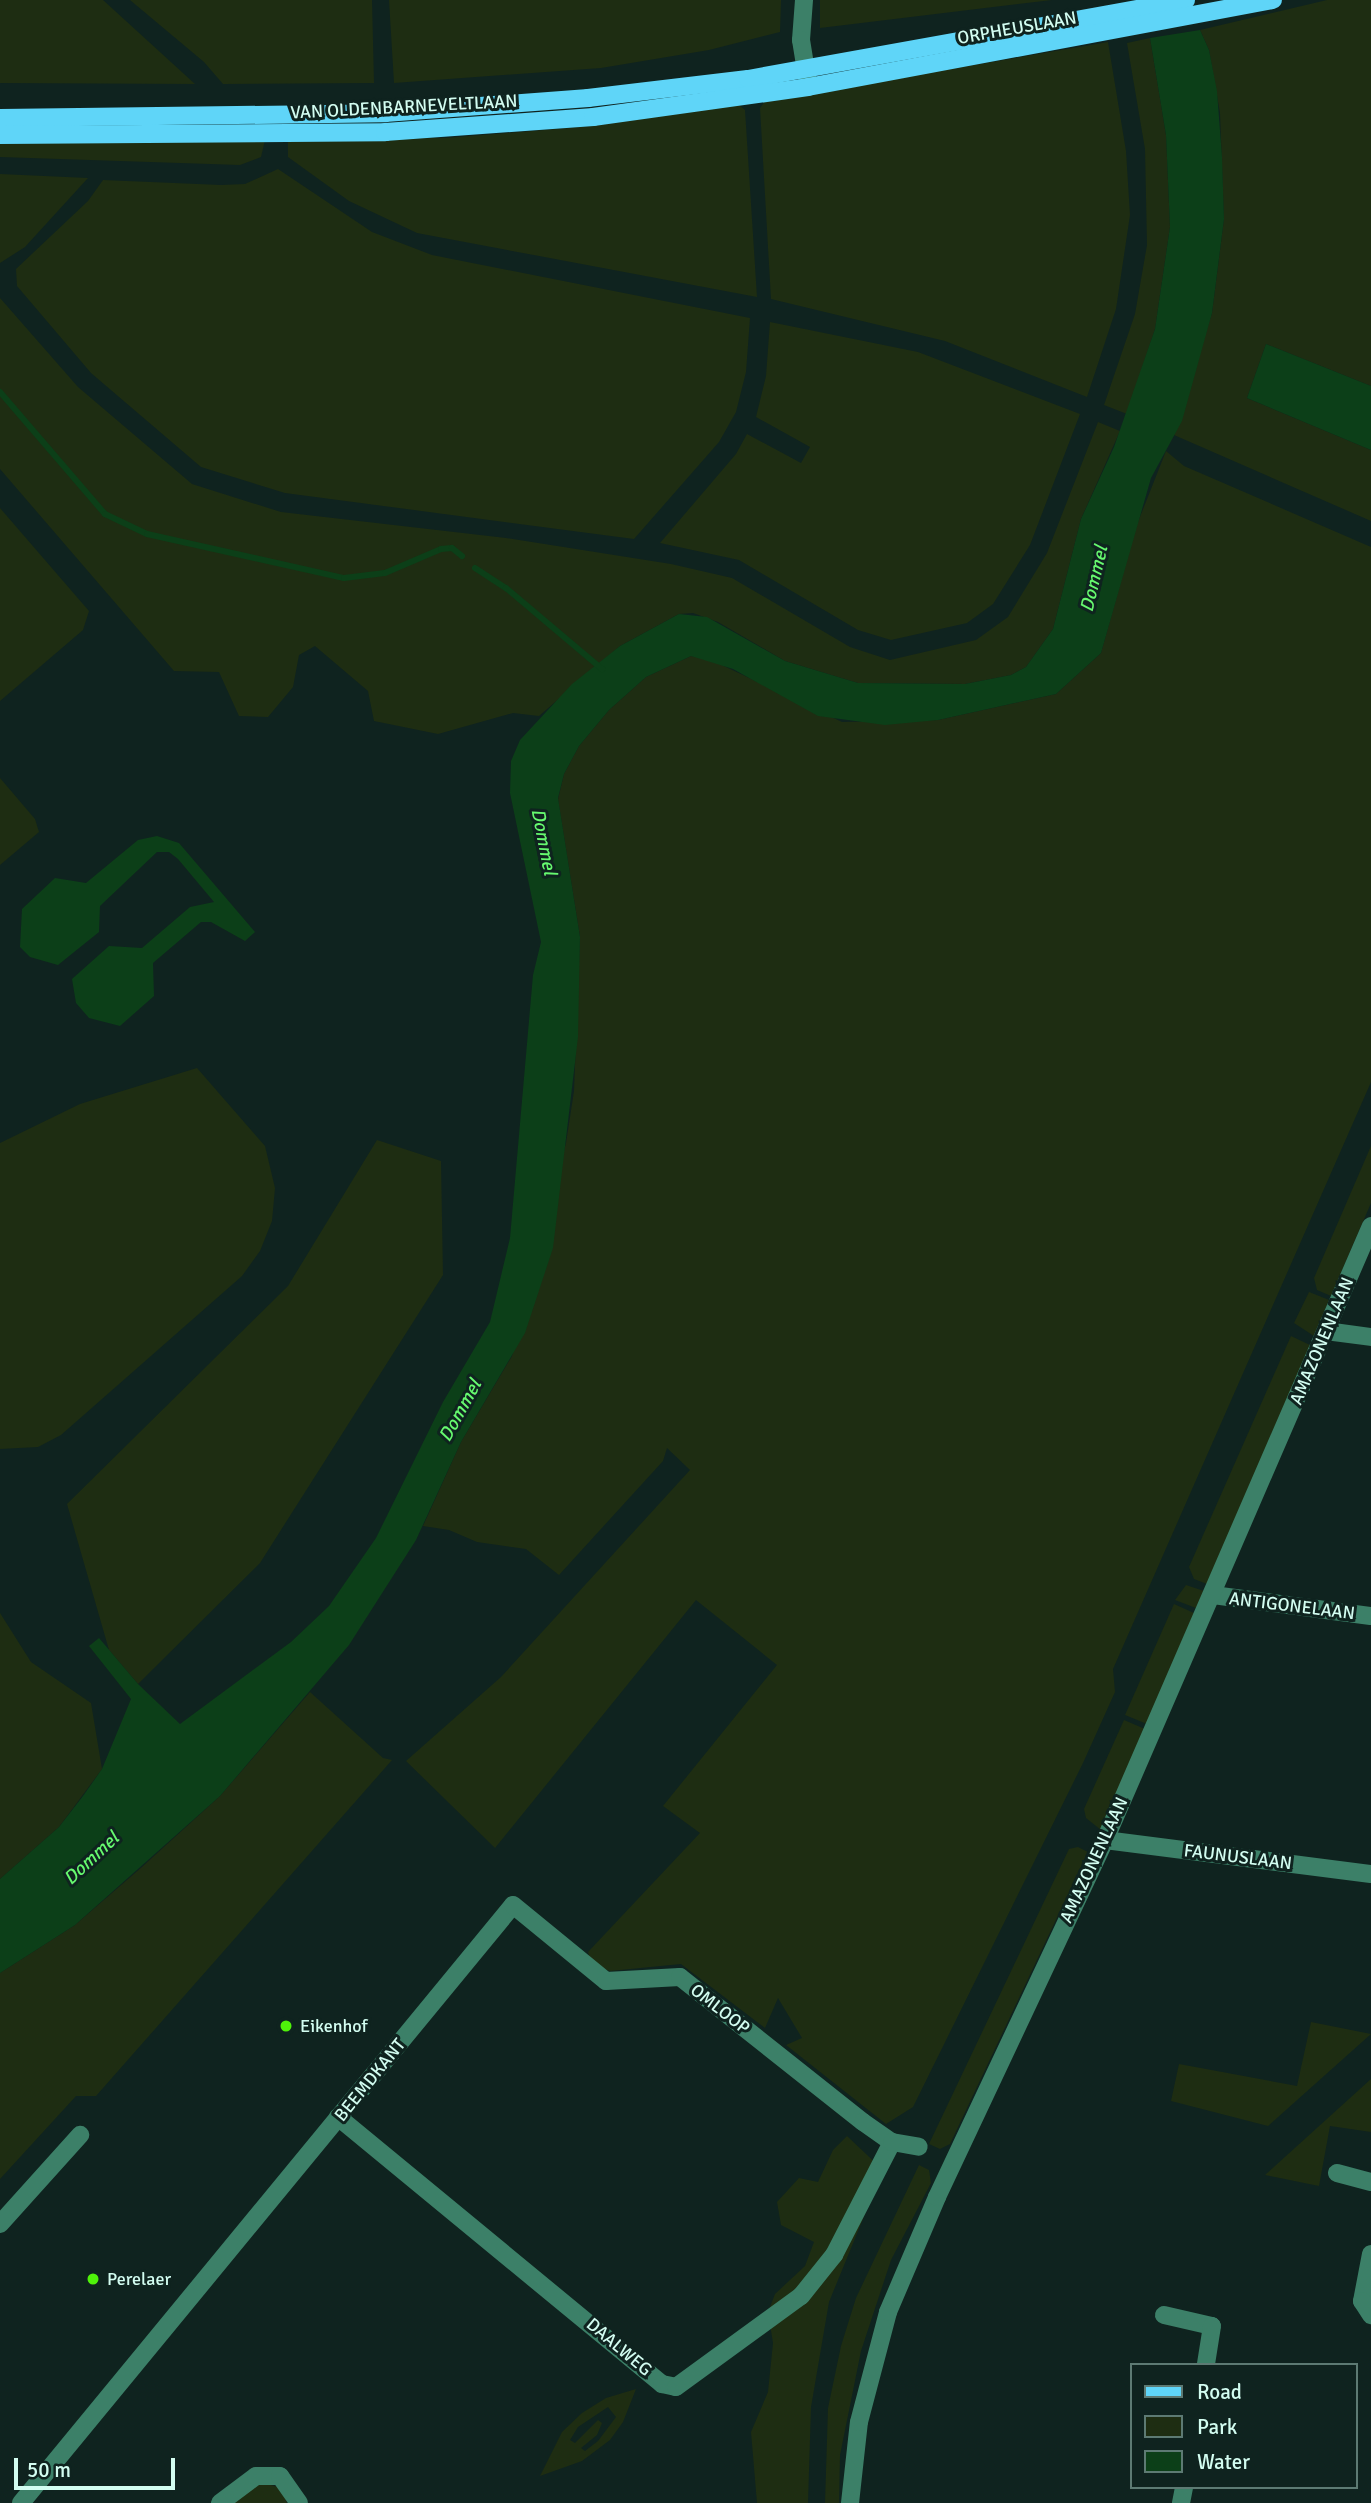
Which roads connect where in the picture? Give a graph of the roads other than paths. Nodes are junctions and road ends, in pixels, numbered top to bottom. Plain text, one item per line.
1 (804, 0) edge
2 (1186, 0) edge
3 (1273, 0) edge
4 (1137, 18) junction
5 (805, 68) junction
6 (808, 87) junction
7 (0, 118) edge
8 (0, 135) edge
9 (1371, 1226) edge
10 (1326, 1331) junction
11 (1371, 1337) edge
12 (1213, 1595) junction
13 (1371, 1616) edge
14 (1105, 1840) junction
15 (1371, 1874) edge
16 (513, 1905) joint
17 (338, 2118) junction
18 (79, 2135) dead end
19 (892, 2142) junction
20 (919, 2147) dead end
21 (1337, 2173) dead end
22 (1371, 2182) edge
23 (0, 2224) edge
24 (1371, 2254) edge
25 (1164, 2315) dead end
26 (1371, 2315) edge
27 (1206, 2363) edge
28 (22, 2503) edge
29 (220, 2503) edge
30 (299, 2503) edge
31 (850, 2503) edge

1 - 5 street
2 - 4 main road, ORPHEUSLAAN
3 - 4 main road, ORPHEUSLAAN
4 - 5 main road, ORPHEUSLAAN
4 - 6 main road, ORPHEUSLAAN
5 - 6 street
5 - 7 main road, VAN OLDENBARNEVELTLAAN
6 - 8 main road, VAN OLDENBARNEVELTLAAN
9 - 10 street, AMAZONENLAAN
10 - 11 street
10 - 12 street, AMAZONENLAAN
12 - 13 street, ANTIGONELAAN
12 - 14 street, AMAZONENLAAN
14 - 15 street, FAUNUSLAAN
14 - 31 street, AMAZONENLAAN
16 - 17 street, BEEMDKANT
16 - 19 street, OMLOOP
17 - 19 street, DAALWEG
17 - 28 street, BEEMDKANT
18 - 23 street
19 - 20 street, OMLOOP
21 - 22 street
24 - 26 street
25 - 27 street
29 - 30 street

